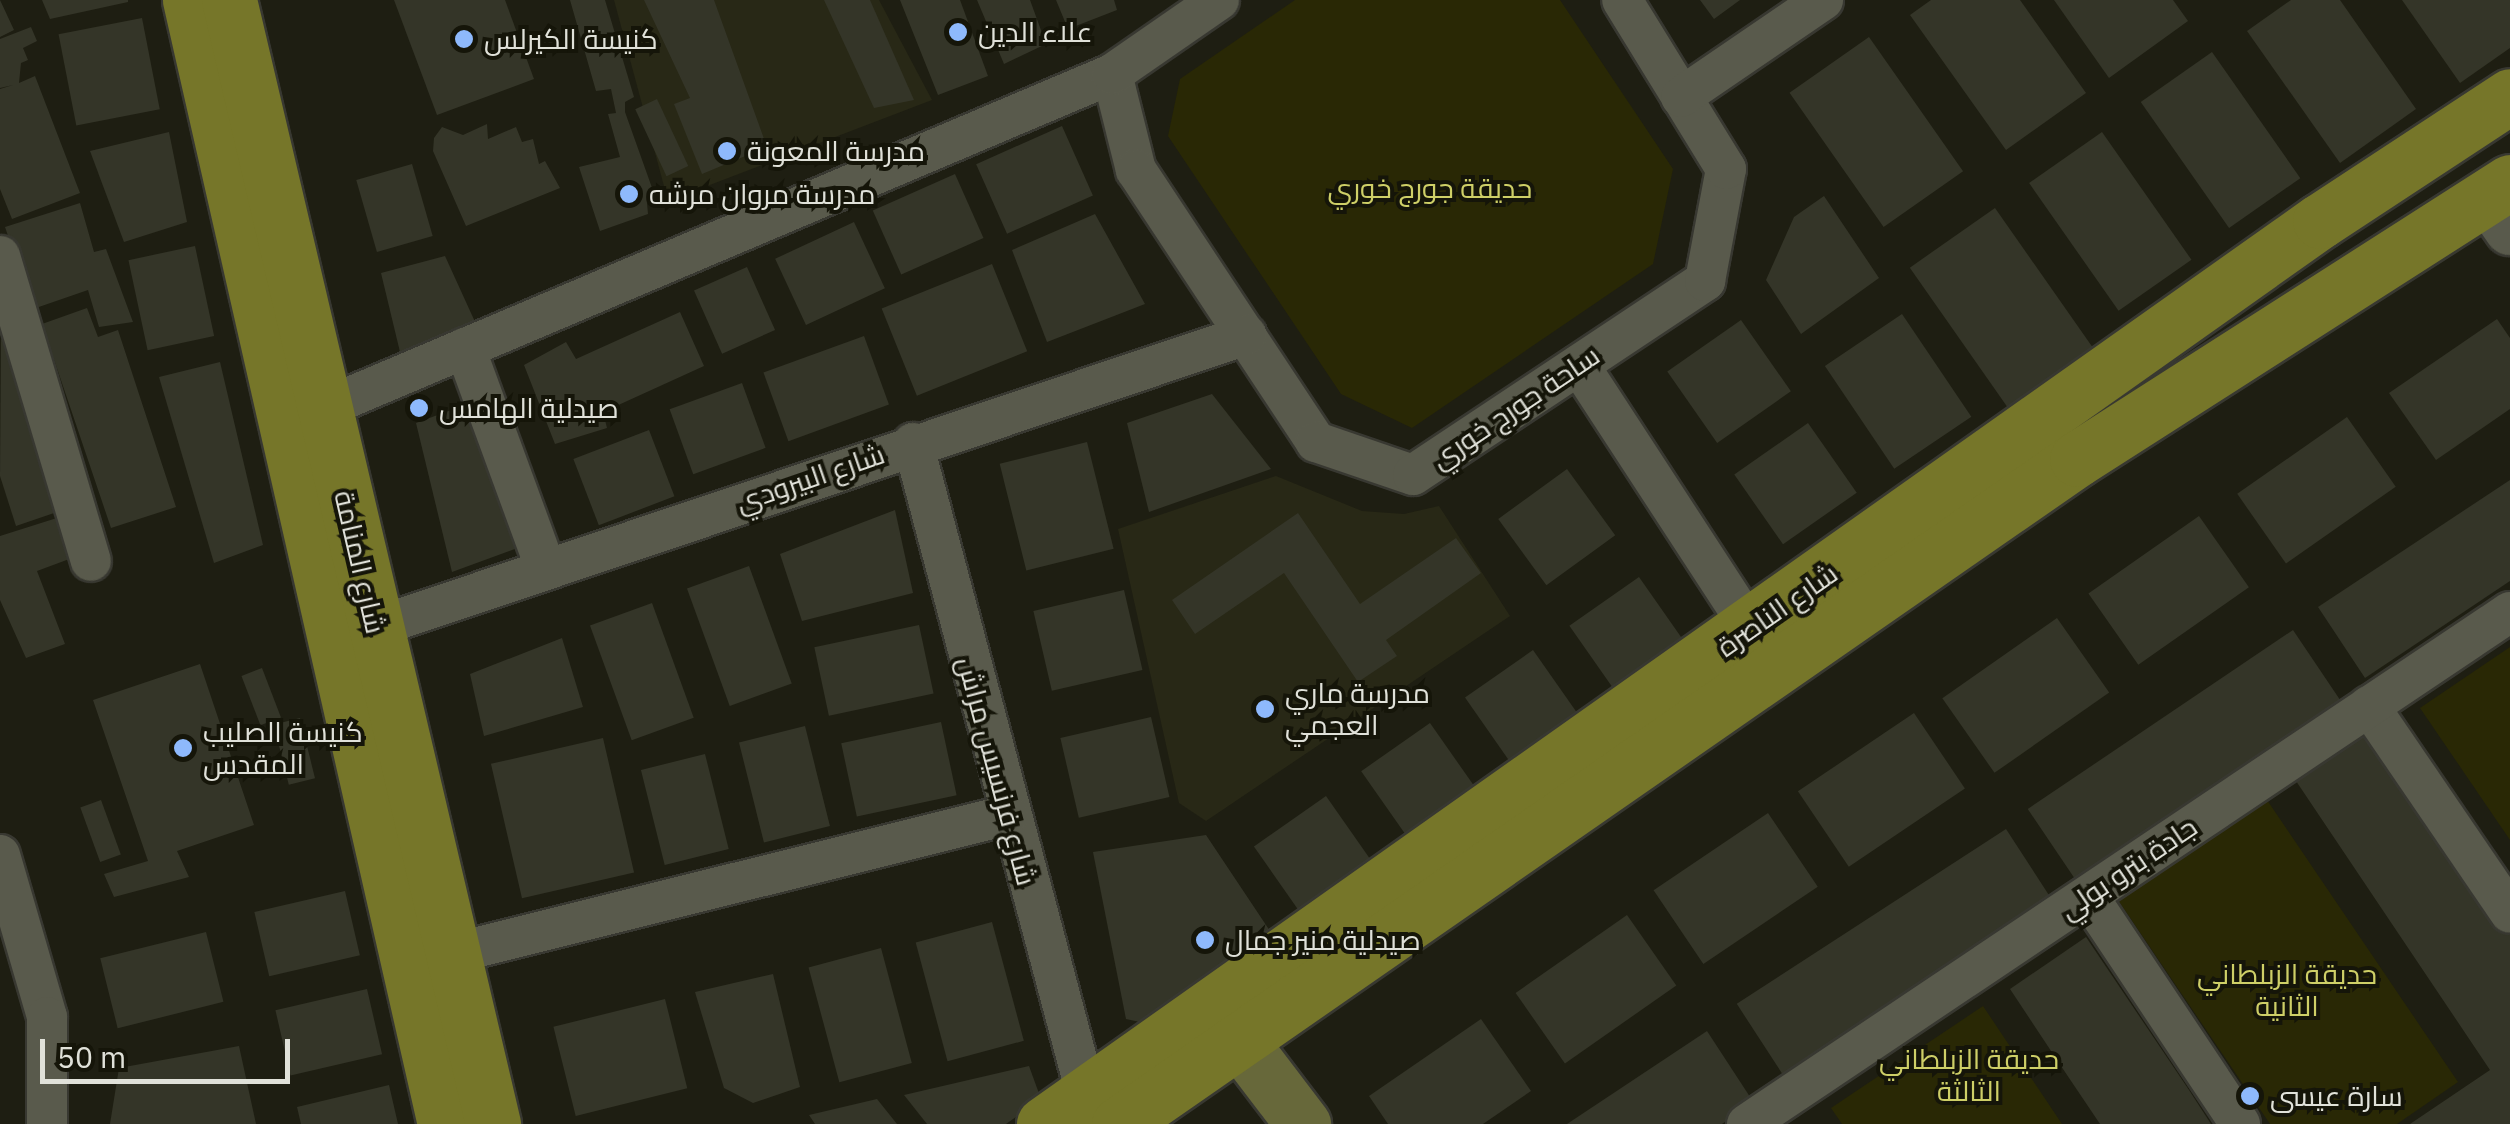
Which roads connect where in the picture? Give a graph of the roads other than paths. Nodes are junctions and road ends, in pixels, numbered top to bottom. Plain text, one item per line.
1 (190, 0) edge
2 (229, 0) edge
3 (1219, 0) edge
4 (1622, 0) edge
5 (1823, 0) edge
6 (1164, 17) edge
7 (1112, 74) junction
8 (2510, 96) edge
9 (1682, 97) junction
10 (2510, 134) edge
11 (2503, 203) edge
12 (0, 256) edge
13 (1246, 335) junction
14 (465, 348) junction
15 (1579, 365) junction
16 (324, 408) junction
17 (913, 443) junction
18 (2076, 459) junction
19 (90, 561) dead end
20 (546, 569) junction
21 (2510, 612) edge
22 (376, 627) junction
23 (1751, 628) junction
24 (2369, 706) junction
25 (1008, 815) junction
26 (0, 854) edge
27 (2088, 896) junction
28 (2510, 913) edge
29 (450, 954) junction
30 (1239, 1040) junction
31 (1795, 1111) edge
32 (1083, 1115) edge
33 (47, 1124) edge
34 (445, 1124) edge
35 (493, 1124) edge
36 (1303, 1124) edge
37 (1747, 1124) edge
38 (2240, 1124) edge

1 - 34 main road, شارع المنامة
2 - 16 main road, شارع المنامة
3 - 6 street
4 - 9 street, ساحة جورج خوري
5 - 9 street
6 - 7 street
7 - 13 street, ساحة جورج خوري
7 - 14 street
8 - 23 main road, شارع الناصرة
9 - 15 street, ساحة جورج خوري
10 - 18 main road
11 - 18 main road, شارع الناصرة
12 - 19 street
13 - 15 street, ساحة جورج خوري
13 - 17 street, شارع البيرودي
14 - 16 street
14 - 20 street
15 - 23 street
16 - 22 main road, شارع المنامة
17 - 20 street, شارع البيرودي
17 - 25 street, شارع فرنسيس مراش
18 - 30 main road, شارع الناصرة
20 - 22 street, شارع البيرودي
21 - 24 street, جادة بترو بولي
22 - 29 main road, شارع المنامة
23 - 32 main road, شارع الناصرة
24 - 27 street, جادة بترو بولي
24 - 28 street
25 - 29 street
25 - 32 street, شارع فرنسيس مراش
26 - 33 street
27 - 31 street, جادة بترو بولي
27 - 38 street
29 - 35 main road, شارع المنامة
30 - 32 main road, شارع الناصرة
30 - 36 main road
31 - 37 street, جادة بترو بولي

